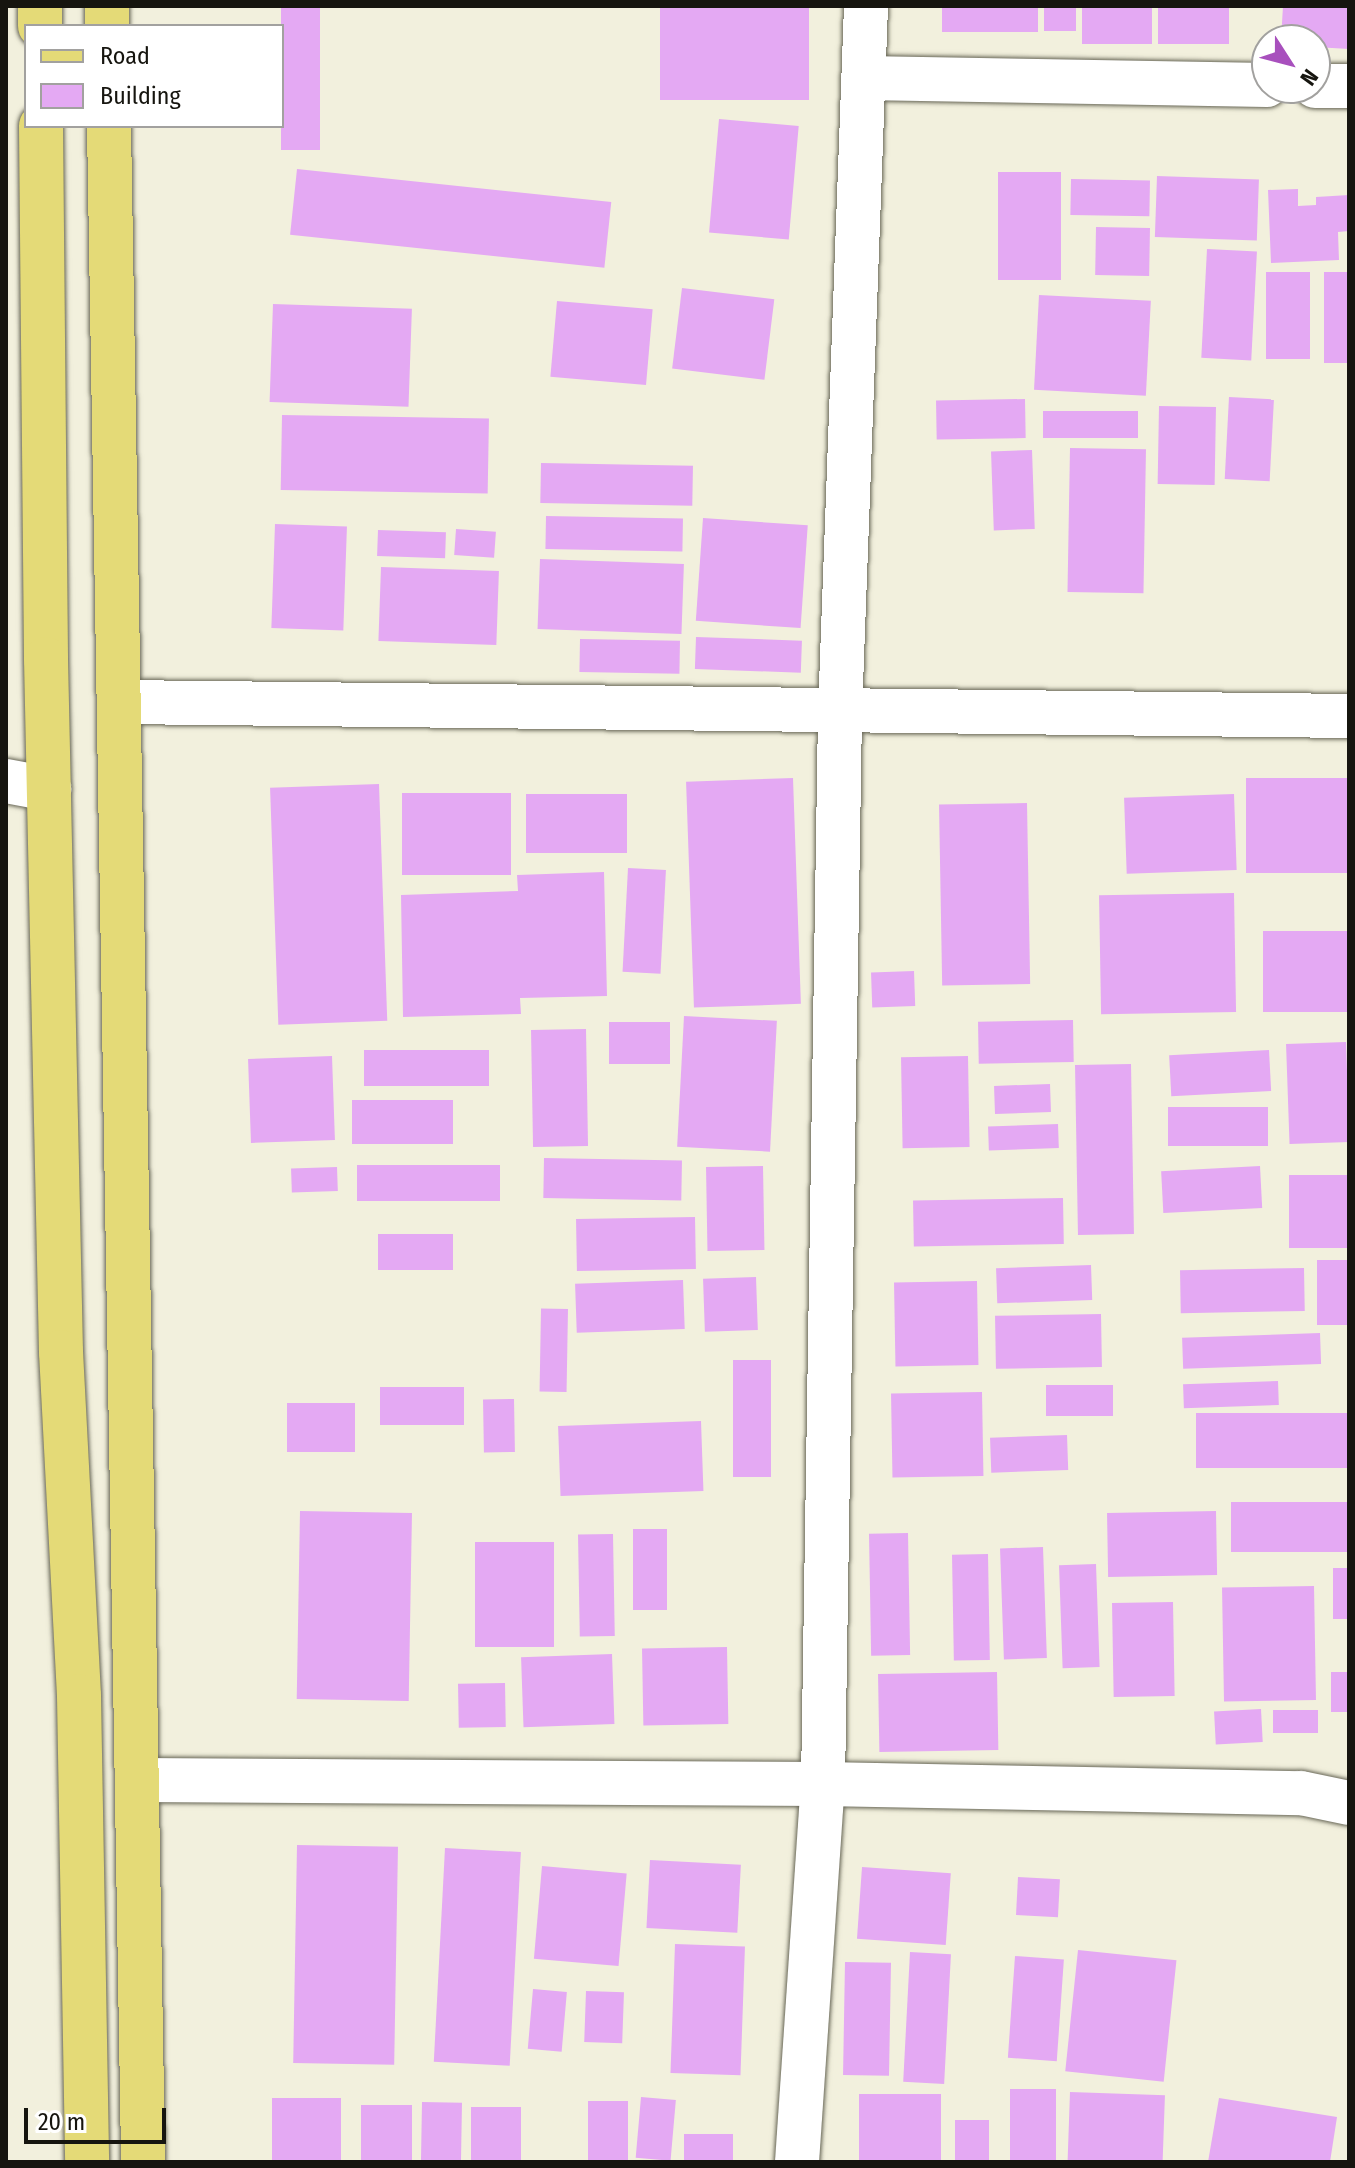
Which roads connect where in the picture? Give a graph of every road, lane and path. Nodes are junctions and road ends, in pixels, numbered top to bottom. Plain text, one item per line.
1 (866, 6) edge
2 (864, 78) junction
3 (1251, 85) edge
4 (41, 128) edge
5 (109, 128) edge
6 (120, 702) junction
7 (840, 712) junction
8 (1349, 716) edge
9 (6, 781) edge
10 (49, 789) junction
11 (139, 1780) junction
12 (823, 1784) junction
13 (1349, 1803) edge
14 (87, 2162) edge
15 (143, 2162) edge
16 (797, 2162) edge

1 - 2 street
2 - 3 street
2 - 7 street
4 - 10 main road
5 - 6 main road
6 - 7 street
6 - 11 main road
7 - 8 street
7 - 12 street
9 - 10 street
10 - 14 main road
11 - 12 street
11 - 15 main road
12 - 13 street
12 - 16 street

